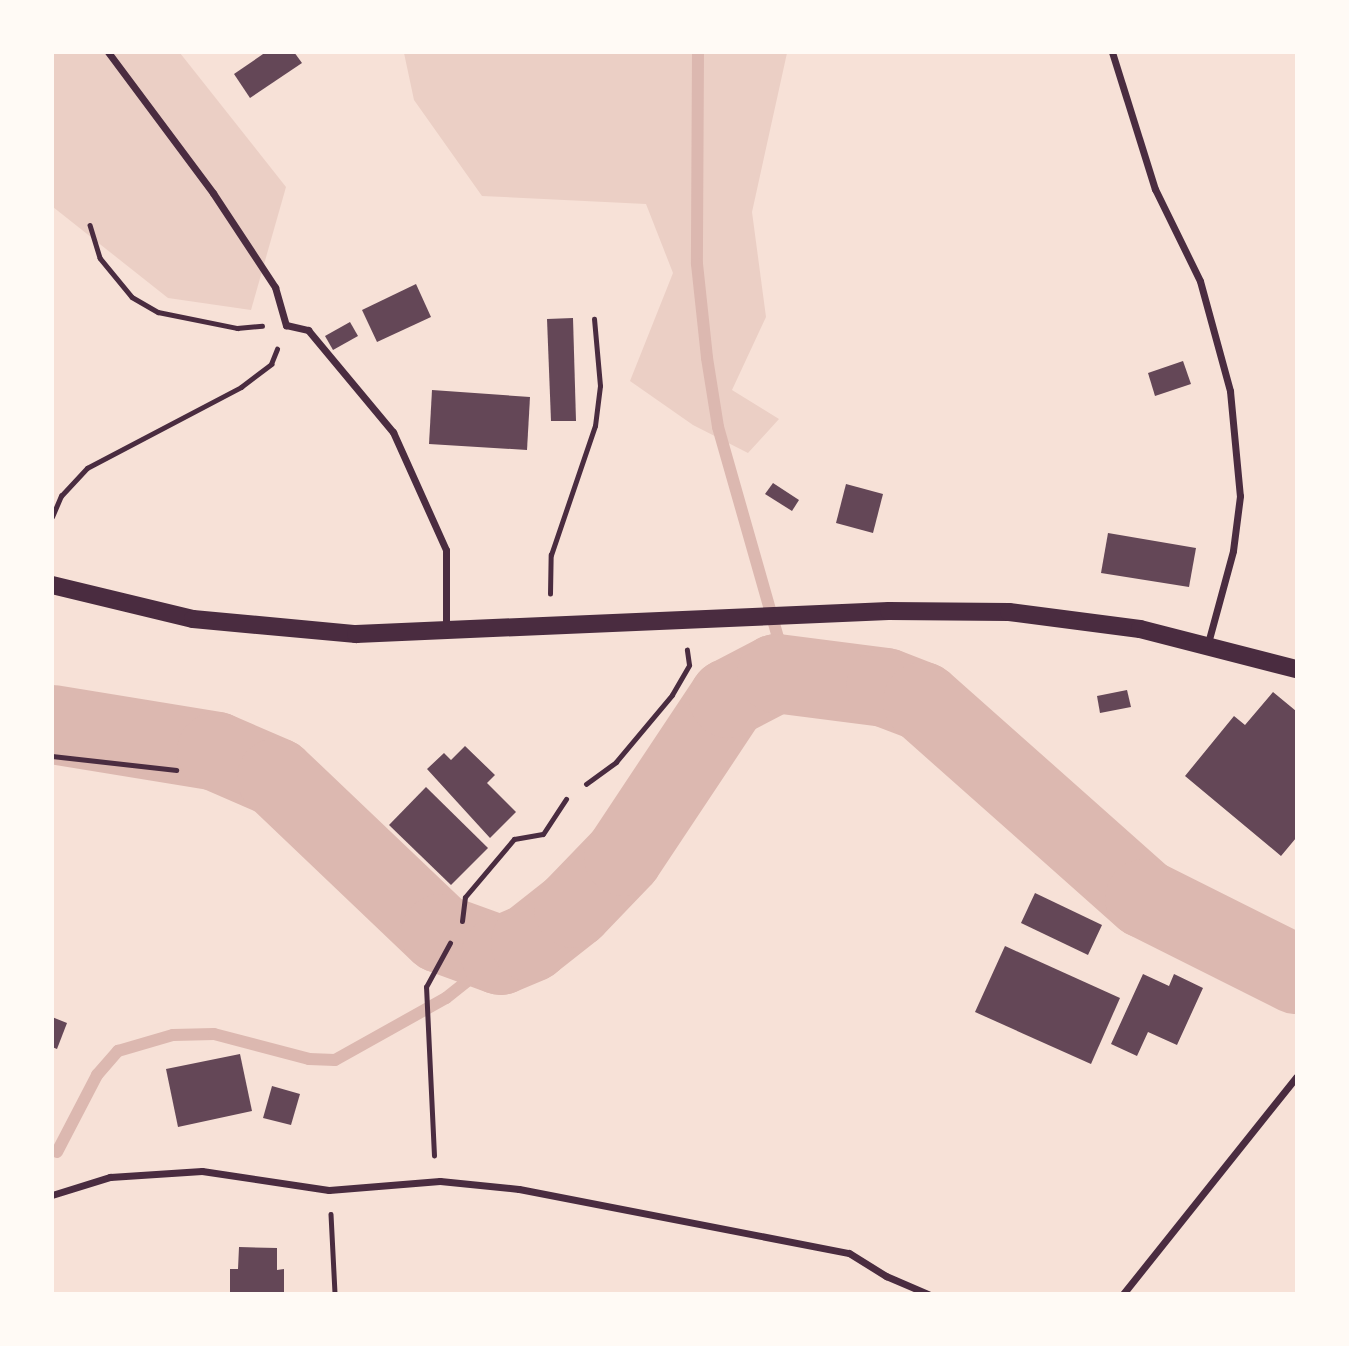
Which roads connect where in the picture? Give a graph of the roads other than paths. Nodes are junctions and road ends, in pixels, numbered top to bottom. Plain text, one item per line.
1 (108, 52) edge
2 (1112, 52) edge
3 (52, 584) edge
4 (446, 632) junction
5 (1208, 643) junction
6 (1297, 669) edge
7 (566, 799) road end
8 (462, 921) dead end
9 (1297, 1077) edge
10 (52, 1195) edge
11 (928, 1293) edge
12 (1123, 1293) edge

1 - 4 street
2 - 5 street
3 - 4 main road
4 - 5 main road
5 - 6 main road
7 - 8 lane
9 - 12 street
10 - 11 street

